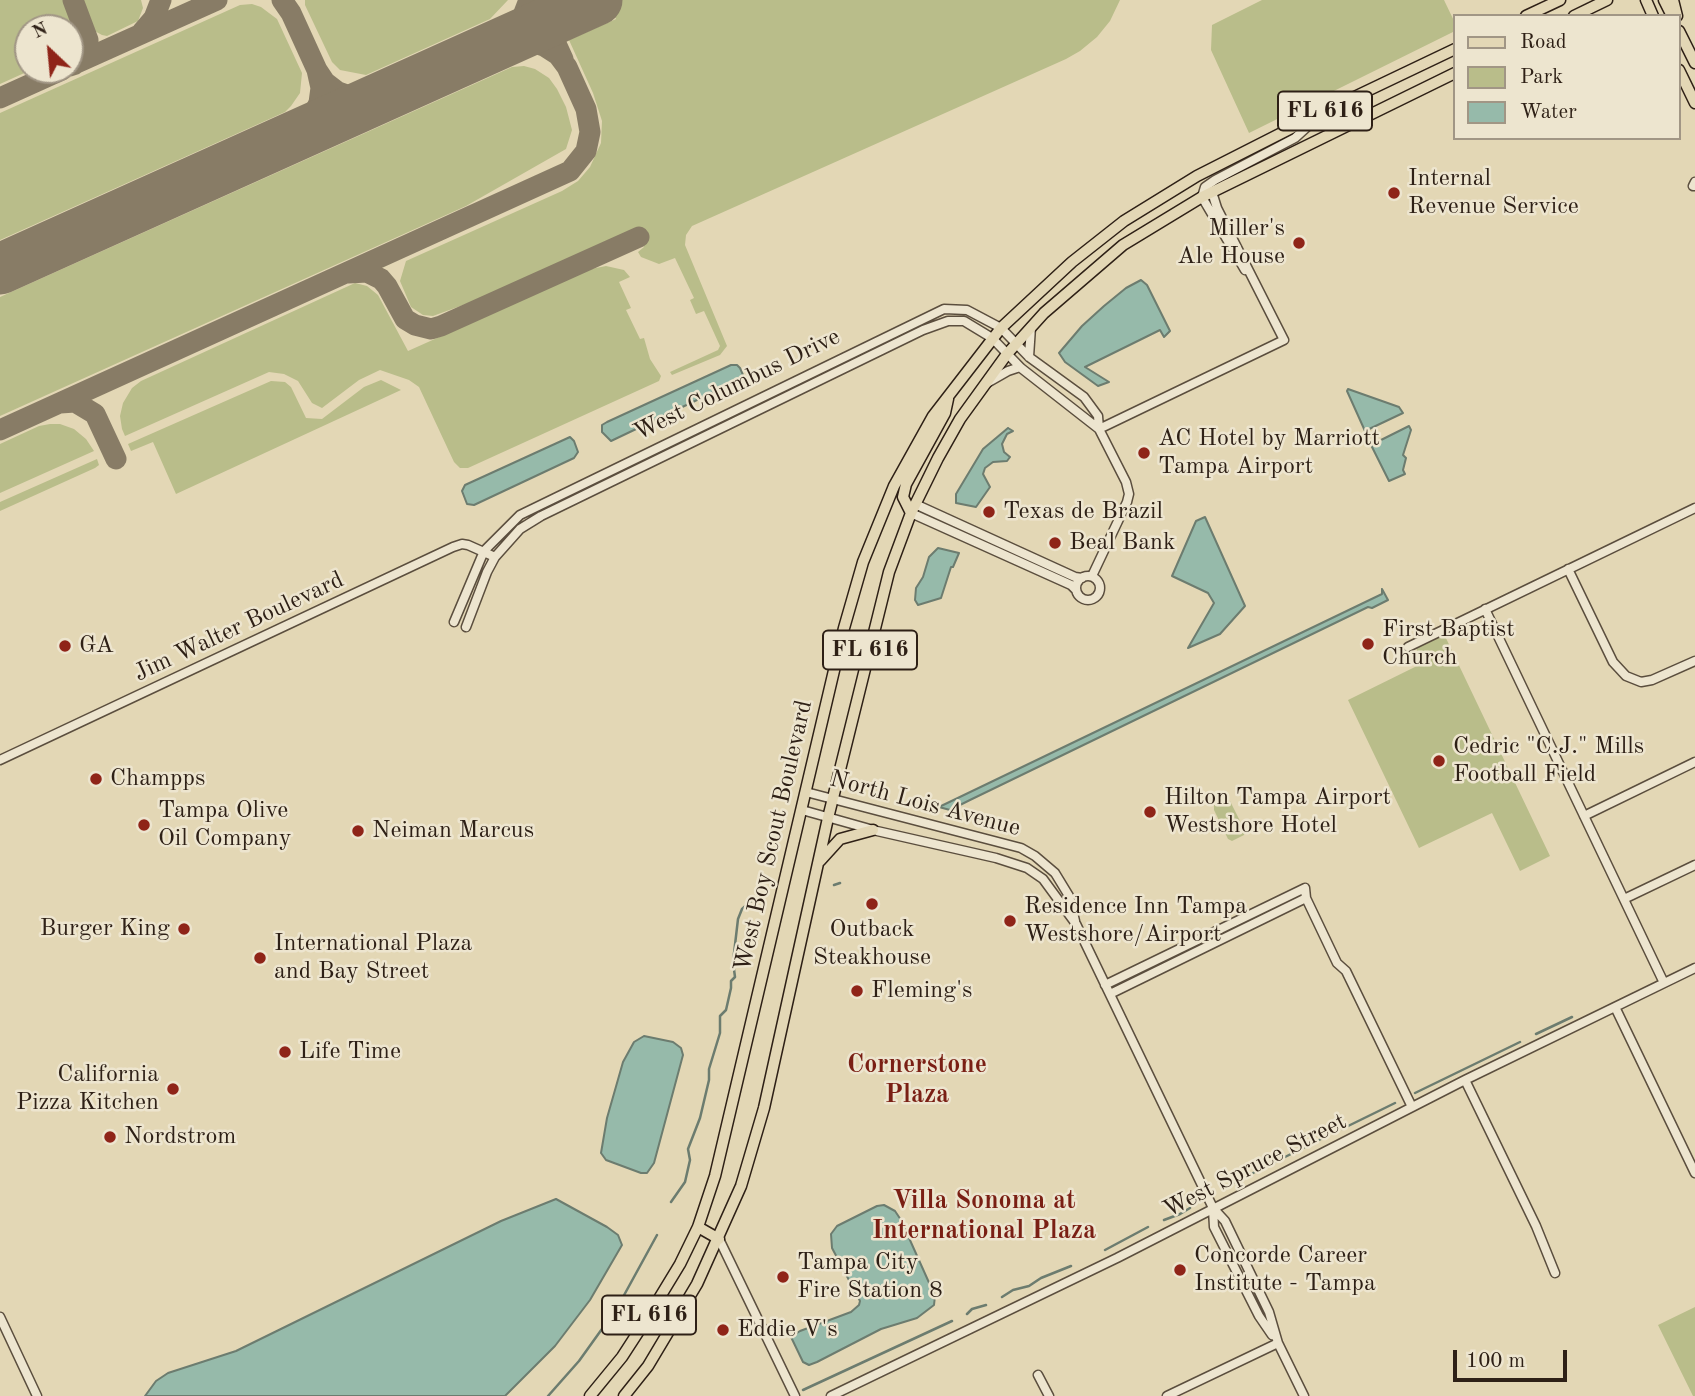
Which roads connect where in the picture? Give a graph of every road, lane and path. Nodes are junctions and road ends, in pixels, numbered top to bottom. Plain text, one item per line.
1 (1560, 0) edge
2 (1607, 0) edge
3 (1530, 14) edge
4 (1578, 14) edge
5 (1681, 29) edge
6 (1681, 35) edge
7 (1685, 42) junction
8 (1454, 49) edge
9 (1695, 63) edge
10 (1454, 72) edge
11 (1681, 75) edge
12 (1695, 103) edge
13 (1325, 111) junction
14 (1207, 194) junction
15 (1031, 327) junction
16 (1002, 328) junction
17 (992, 338) junction
18 (1016, 343) junction
19 (1007, 354) junction
20 (1030, 357) junction
21 (1020, 367) junction
22 (985, 385) junction
23 (949, 395) junction
24 (1100, 429) junction
25 (1695, 508) edge
26 (913, 509) junction
27 (1000, 542) junction
28 (484, 551) junction
29 (1003, 555) junction
30 (495, 557) junction
31 (1568, 569) junction
32 (1092, 576) junction
33 (1082, 578) junction
34 (1076, 590) junction
35 (1485, 609) junction
36 (454, 622) dead end
37 (466, 627) dead end
38 (1408, 648) dead end
39 (1695, 661) edge
40 (0, 760) edge
41 (1695, 762) edge
42 (806, 792) junction
43 (833, 799) junction
44 (802, 810) junction
45 (1584, 816) junction
46 (828, 818) junction
47 (873, 830) junction
48 (818, 864) junction
49 (1695, 865) edge
50 (1306, 898) junction
51 (1624, 899) junction
52 (1250, 915) junction
53 (1255, 923) junction
54 (1076, 924) junction
55 (1160, 959) junction
56 (1164, 968) junction
57 (1695, 968) edge
58 (1664, 983) junction
59 (1105, 985) junction
60 (1110, 994) junction
61 (1615, 1007) junction
62 (1465, 1080) junction
63 (1412, 1107) junction
64 (1695, 1173) edge
65 (1213, 1208) junction
66 (698, 1227) junction
67 (719, 1239) junction
68 (1555, 1273) dead end
69 (0, 1317) edge
70 (1278, 1343) junction
71 (1038, 1375) dead end
72 (37, 1396) edge
73 (590, 1396) edge
74 (624, 1396) edge
75 (795, 1396) edge
76 (831, 1396) edge
77 (1049, 1396) edge
78 (1167, 1396) edge
79 (1304, 1396) edge

1 - 3 main road
2 - 4 main road
5 - 7 main road
6 - 7 main road
7 - 9 main road
8 - 13 main road, FL 616
10 - 14 main road, FL 616
11 - 12 main road
13 - 14 street
13 - 16 main road, West Boy Scout Boulevard / FL 616
14 - 15 main road, West Boy Scout Boulevard / FL 616
14 - 24 street
15 - 18 main road, West Boy Scout Boulevard / FL 616
15 - 20 street
16 - 17 main road, West Boy Scout Boulevard / FL 616
16 - 18 street, West Columbus Drive
16 - 28 street, West Columbus Drive
17 - 19 street, West Columbus Drive
17 - 23 main road, West Boy Scout Boulevard / FL 616
17 - 30 street, West Columbus Drive
18 - 19 main road, West Boy Scout Boulevard / FL 616
18 - 20 street, West Columbus Drive
19 - 21 street, West Columbus Drive
19 - 22 main road, West Boy Scout Boulevard / FL 616
20 - 24 street, West Columbus Drive
21 - 22 street
21 - 24 street, West Columbus Drive
22 - 26 main road, West Boy Scout Boulevard / FL 616
23 - 26 main road
23 - 42 main road, West Boy Scout Boulevard / FL 616
24 - 32 street, West Columbus Drive
25 - 31 street
26 - 27 street
26 - 29 street
26 - 43 main road, West Boy Scout Boulevard / FL 616
27 - 29 street
27 - 33 street
28 - 30 street, Jim Walter Boulevard
28 - 36 street
28 - 40 street, Jim Walter Boulevard
29 - 34 street
30 - 37 street, West Columbus Drive
31 - 35 street
31 - 39 street
32 - 33 street
32 - 34 street
33 - 34 street
35 - 38 street
35 - 45 street
41 - 45 street
42 - 43 street, North Lois Avenue
42 - 44 main road, West Boy Scout Boulevard / FL 616
43 - 46 main road, West Boy Scout Boulevard / FL 616
43 - 54 street, North Lois Avenue
44 - 46 street, North Lois Avenue
44 - 66 main road, West Boy Scout Boulevard / FL 616
45 - 51 street
46 - 47 street, North Lois Avenue
46 - 48 main road, West Boy Scout Boulevard / FL 616
47 - 48 main road
47 - 54 street, North Lois Avenue
48 - 67 main road, West Boy Scout Boulevard / FL 616
49 - 51 street
50 - 52 street
50 - 53 street
50 - 63 street
51 - 58 street
52 - 53 street
52 - 55 street
53 - 56 street
54 - 59 street, North Lois Avenue
55 - 56 street
55 - 59 street
56 - 60 street
57 - 58 street, West Spruce Street
58 - 61 street, West Spruce Street
59 - 60 street, North Lois Avenue
60 - 65 street, North Lois Avenue
61 - 62 street, West Spruce Street
61 - 64 street
62 - 63 street, West Spruce Street
62 - 68 street
63 - 65 street, West Spruce Street
65 - 70 street, North Lois Avenue
65 - 76 street, West Spruce Street
66 - 67 main road
66 - 73 main road, West Boy Scout Boulevard / FL 616
67 - 74 main road, West Boy Scout Boulevard / FL 616
67 - 75 street
69 - 72 street
70 - 78 street
70 - 79 street, North Lois Avenue
71 - 77 street

